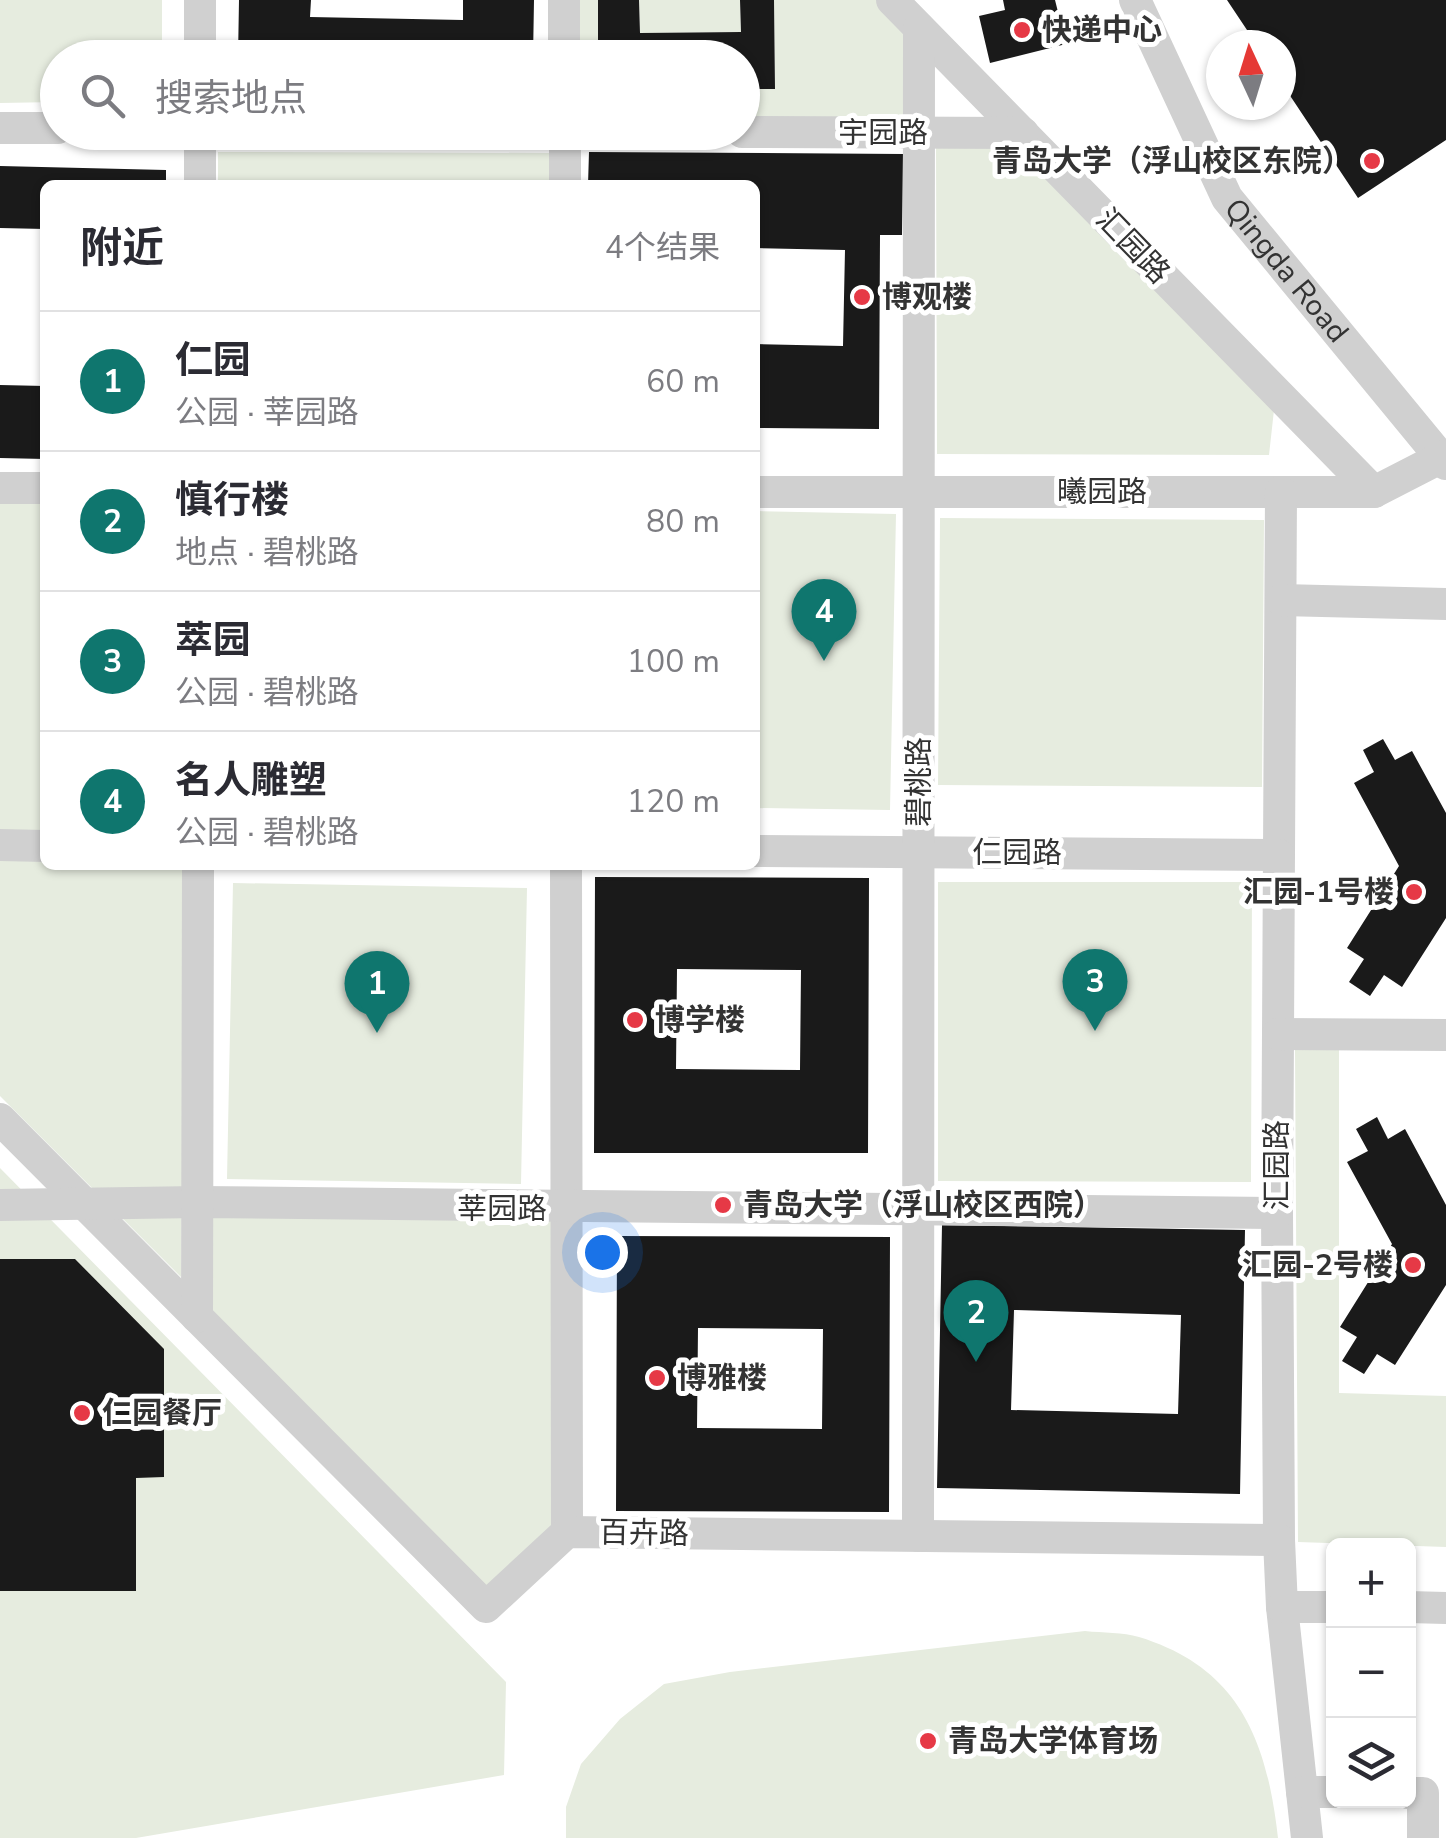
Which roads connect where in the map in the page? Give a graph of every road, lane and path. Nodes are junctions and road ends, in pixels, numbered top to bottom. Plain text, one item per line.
1 (200, 0) edge
2 (564, 0) edge
3 (892, 0) edge
4 (1134, 0) edge
5 (919, 28) junction
6 (200, 40) edge
7 (564, 40) edge
8 (0, 128) edge
9 (40, 128) edge
10 (760, 132) edge
11 (919, 133) junction
12 (1023, 133) junction
13 (200, 150) edge
14 (565, 150) edge
15 (200, 180) edge
16 (565, 180) edge
17 (1444, 459) edge
18 (0, 488) edge
19 (40, 488) edge
20 (760, 492) edge
21 (1281, 492) junction
22 (1374, 492) junction
23 (919, 493) junction
24 (1280, 600) junction
25 (1446, 604) edge
26 (0, 845) edge
27 (40, 846) edge
28 (760, 851) edge
29 (918, 852) junction
30 (1279, 855) junction
31 (198, 870) edge
32 (566, 870) edge
33 (1278, 1034) junction
34 (1446, 1036) edge
35 (0, 1120) edge
36 (198, 1205) junction
37 (0, 1206) edge
38 (87, 1206) junction
39 (566, 1207) junction
40 (908, 1211) junction
41 (1276, 1213) junction
42 (197, 1317) junction
43 (567, 1532) junction
44 (918, 1536) junction
45 (1279, 1540) junction
46 (1282, 1607) junction
47 (1326, 1607) edge
48 (1416, 1608) edge
49 (1446, 1608) edge
50 (1318, 1792) edge
51 (1416, 1793) edge
52 (1307, 1838) edge
53 (1424, 1838) edge

1 - 6 street
2 - 7 street
3 - 5 street, 汇园路
4 - 17 street, Qingda Road
5 - 11 street, 碧桃路
5 - 12 street, 汇园路
8 - 9 street
10 - 11 street, 宇园路
11 - 12 street, 宇园路
11 - 23 street, 碧桃路
12 - 22 street, 汇园路
13 - 15 street
14 - 16 street
17 - 22 street, 曦园路
18 - 19 street
20 - 23 street, 曦园路
21 - 22 street, 曦园路
21 - 23 street, 曦园路
21 - 24 street, 汇园路
23 - 29 street, 碧桃路
24 - 25 street
24 - 30 street, 汇园路
26 - 27 street
28 - 29 street, 仁园路
29 - 30 street, 仁园路
29 - 40 street, 碧桃路
30 - 33 street, 汇园路
31 - 36 street
32 - 39 street
33 - 34 street
33 - 41 street, 汇园路
35 - 38 street, 百卉路
36 - 38 street
36 - 39 street
36 - 42 street
37 - 38 street
38 - 42 street, 百卉路
39 - 40 street
39 - 43 street
40 - 41 street
40 - 44 street, 碧桃路
41 - 45 street, 汇园路
42 - 43 street, 百卉路
43 - 44 street, 百卉路
44 - 45 street, 百卉路
45 - 46 street, 汇园路
46 - 47 street
46 - 50 street, 汇园路
48 - 49 street
50 - 52 street, 汇园路
51 - 53 street

